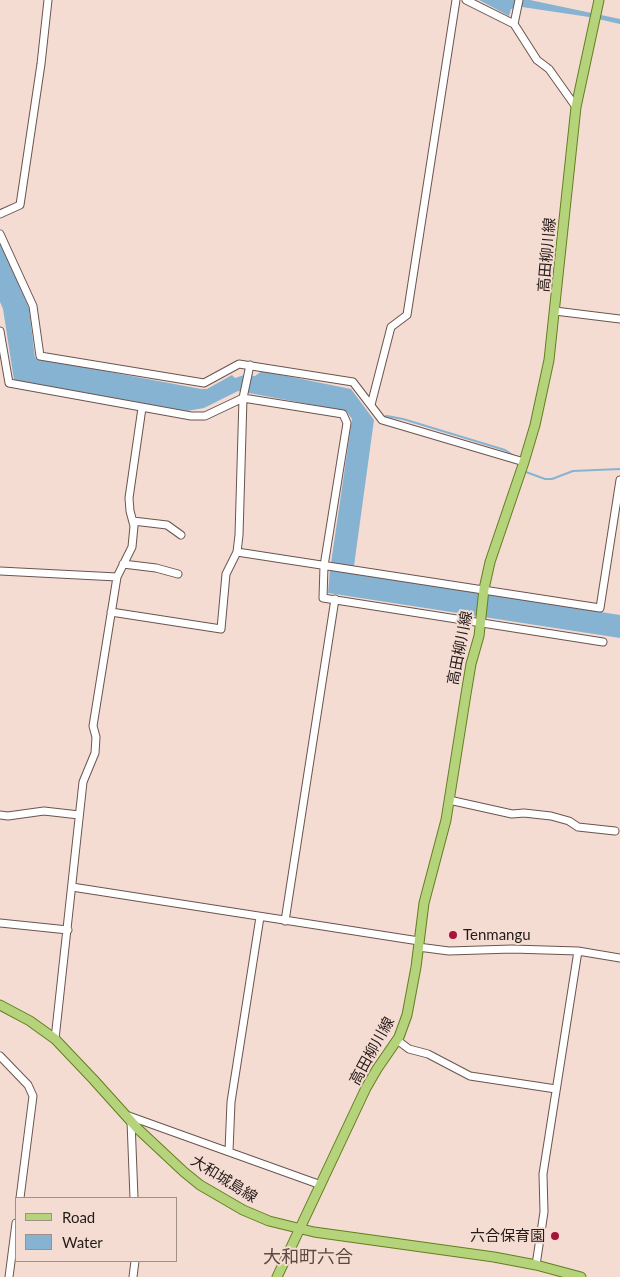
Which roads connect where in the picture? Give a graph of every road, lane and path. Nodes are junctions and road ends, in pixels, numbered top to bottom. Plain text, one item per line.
1 (48, 0) edge
2 (456, 0) edge
3 (466, 0) edge
4 (519, 0) edge
5 (599, 0) edge
6 (514, 24) junction
7 (576, 107) junction
8 (0, 214) edge
9 (0, 234) edge
10 (555, 311) junction
11 (620, 319) edge
12 (0, 331) edge
13 (250, 366) junction
14 (243, 398) junction
15 (371, 405) junction
16 (142, 408) junction
17 (524, 462) junction
18 (620, 480) edge
19 (133, 521) junction
20 (181, 535) dead end
21 (237, 552) junction
22 (123, 564) junction
23 (324, 566) junction
24 (0, 571) edge
25 (178, 574) dead end
26 (117, 577) junction
27 (484, 592) junction
28 (335, 599) junction
29 (111, 612) junction
30 (481, 620) junction
31 (602, 642) dead end
32 (449, 800) junction
33 (0, 815) edge
34 (79, 815) junction
35 (615, 831) dead end
36 (72, 887) junction
37 (260, 917) junction
38 (285, 921) junction
39 (0, 923) edge
40 (68, 930) junction
41 (419, 944) junction
42 (578, 951) junction
43 (620, 958) edge
44 (0, 1005) edge
45 (55, 1040) junction
46 (397, 1040) junction
47 (0, 1056) edge
48 (556, 1089) junction
49 (128, 1118) junction
50 (229, 1151) junction
51 (321, 1185) junction
52 (20, 1197) edge
53 (134, 1197) edge
54 (300, 1229) junction
55 (15, 1231) edge
56 (135, 1262) edge
57 (536, 1265) junction
58 (9, 1277) edge
59 (133, 1277) edge
60 (277, 1277) edge
61 (581, 1277) edge

1 - 8 street
2 - 15 street
3 - 6 street
4 - 6 street
5 - 7 main road, 高田柳川線
6 - 7 street
7 - 10 main road, 高田柳川線
9 - 13 street
10 - 11 street
10 - 17 main road, 高田柳川線
12 - 16 street
13 - 14 street
13 - 15 street
14 - 16 street
14 - 21 street
14 - 23 street
15 - 17 street
16 - 19 street
17 - 27 main road, 高田柳川線
18 - 27 street
19 - 20 street
19 - 22 street
21 - 23 street
21 - 29 street
22 - 25 street
22 - 26 street
23 - 27 street
23 - 28 street
24 - 26 street
26 - 29 street
27 - 30 main road, 高田柳川線
28 - 30 street
28 - 38 street
29 - 34 street
30 - 31 street
30 - 32 main road, 高田柳川線
32 - 35 street
32 - 41 main road, 高田柳川線
33 - 34 street
34 - 36 street
36 - 37 street
36 - 40 street
37 - 38 street
37 - 50 street
38 - 41 street
39 - 40 street
40 - 45 street
41 - 42 street
41 - 46 main road, 高田柳川線
42 - 43 street
42 - 48 street
44 - 45 main road, 大和城島線
45 - 49 main road, 大和城島線
46 - 48 street
46 - 51 main road, 高田柳川線
47 - 52 street
48 - 57 street
49 - 50 street
49 - 53 street
49 - 54 main road, 大和城島線
50 - 51 street
51 - 54 main road, 高田柳川線
54 - 57 main road, 大和城島線
54 - 60 main road, 高田柳川線
55 - 58 street
56 - 59 street
57 - 61 main road, 大和城島線

